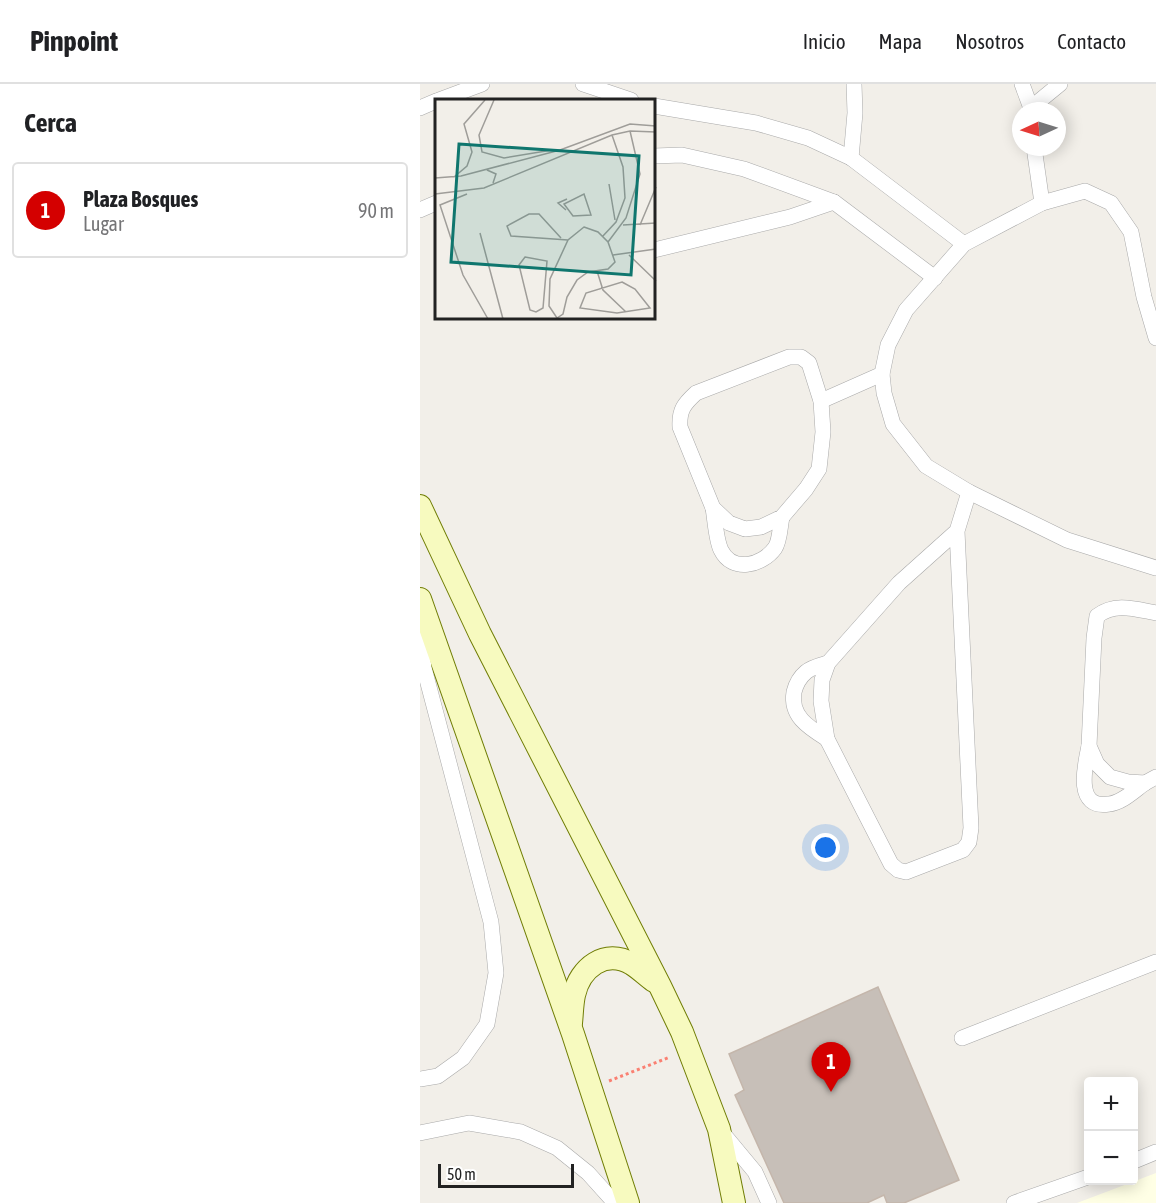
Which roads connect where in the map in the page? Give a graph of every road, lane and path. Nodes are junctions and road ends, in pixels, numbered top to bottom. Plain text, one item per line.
1 (482, 84) edge
2 (583, 84) edge
3 (854, 84) edge
4 (1022, 84) edge
5 (1060, 84) edge
6 (442, 99) edge
7 (628, 99) edge
8 (435, 102) edge
9 (1029, 102) edge
10 (1040, 102) edge
11 (656, 106) edge
12 (420, 108) edge
13 (656, 156) edge
14 (1035, 156) edge
15 (851, 158) junction
16 (834, 201) junction
17 (1042, 202) junction
18 (435, 203) edge
19 (420, 210) edge
20 (964, 244) junction
21 (656, 250) edge
22 (935, 278) junction
23 (1150, 295) edge
24 (1156, 338) edge
25 (882, 374) junction
26 (821, 401) junction
27 (969, 492) junction
28 (420, 506) edge
29 (713, 508) junction
30 (782, 517) junction
31 (957, 531) junction
32 (1156, 568) edge
33 (420, 600) edge
34 (1156, 613) edge
35 (420, 635) edge
36 (828, 663) junction
37 (827, 739) junction
38 (1089, 746) junction
39 (1151, 780) edge
40 (1156, 962) edge
41 (660, 986) junction
42 (571, 1027) junction
43 (962, 1038) dead end
44 (688, 1049) junction
45 (420, 1079) edge
46 (591, 1088) junction
47 (719, 1129) junction
48 (420, 1133) edge
49 (1156, 1152) edge
50 (1138, 1159) edge
51 (1084, 1179) edge
52 (615, 1203) edge
53 (628, 1203) edge
54 (735, 1203) edge
55 (769, 1203) edge
56 (1014, 1203) edge

1 - 6 street
2 - 7 street
3 - 15 street
4 - 9 street
5 - 10 street
8 - 12 street
11 - 15 street
13 - 16 street
14 - 17 street
15 - 20 street
16 - 21 street
16 - 22 street
17 - 20 street
17 - 23 street
18 - 19 street
20 - 22 street
22 - 25 street
23 - 24 street
25 - 26 street
25 - 27 street
26 - 29 street
26 - 30 street
27 - 31 street
27 - 32 street
28 - 41 street
29 - 30 street
29 - 30 street
31 - 36 street
31 - 37 street
33 - 42 street
34 - 38 street
35 - 45 street
36 - 37 street
36 - 37 street
38 - 39 street
38 - 39 street
40 - 43 street
41 - 42 street
41 - 44 street
42 - 46 street
44 - 46 path
44 - 47 street
46 - 53 street
47 - 54 street
47 - 55 street
48 - 52 street
49 - 50 street
51 - 56 street

